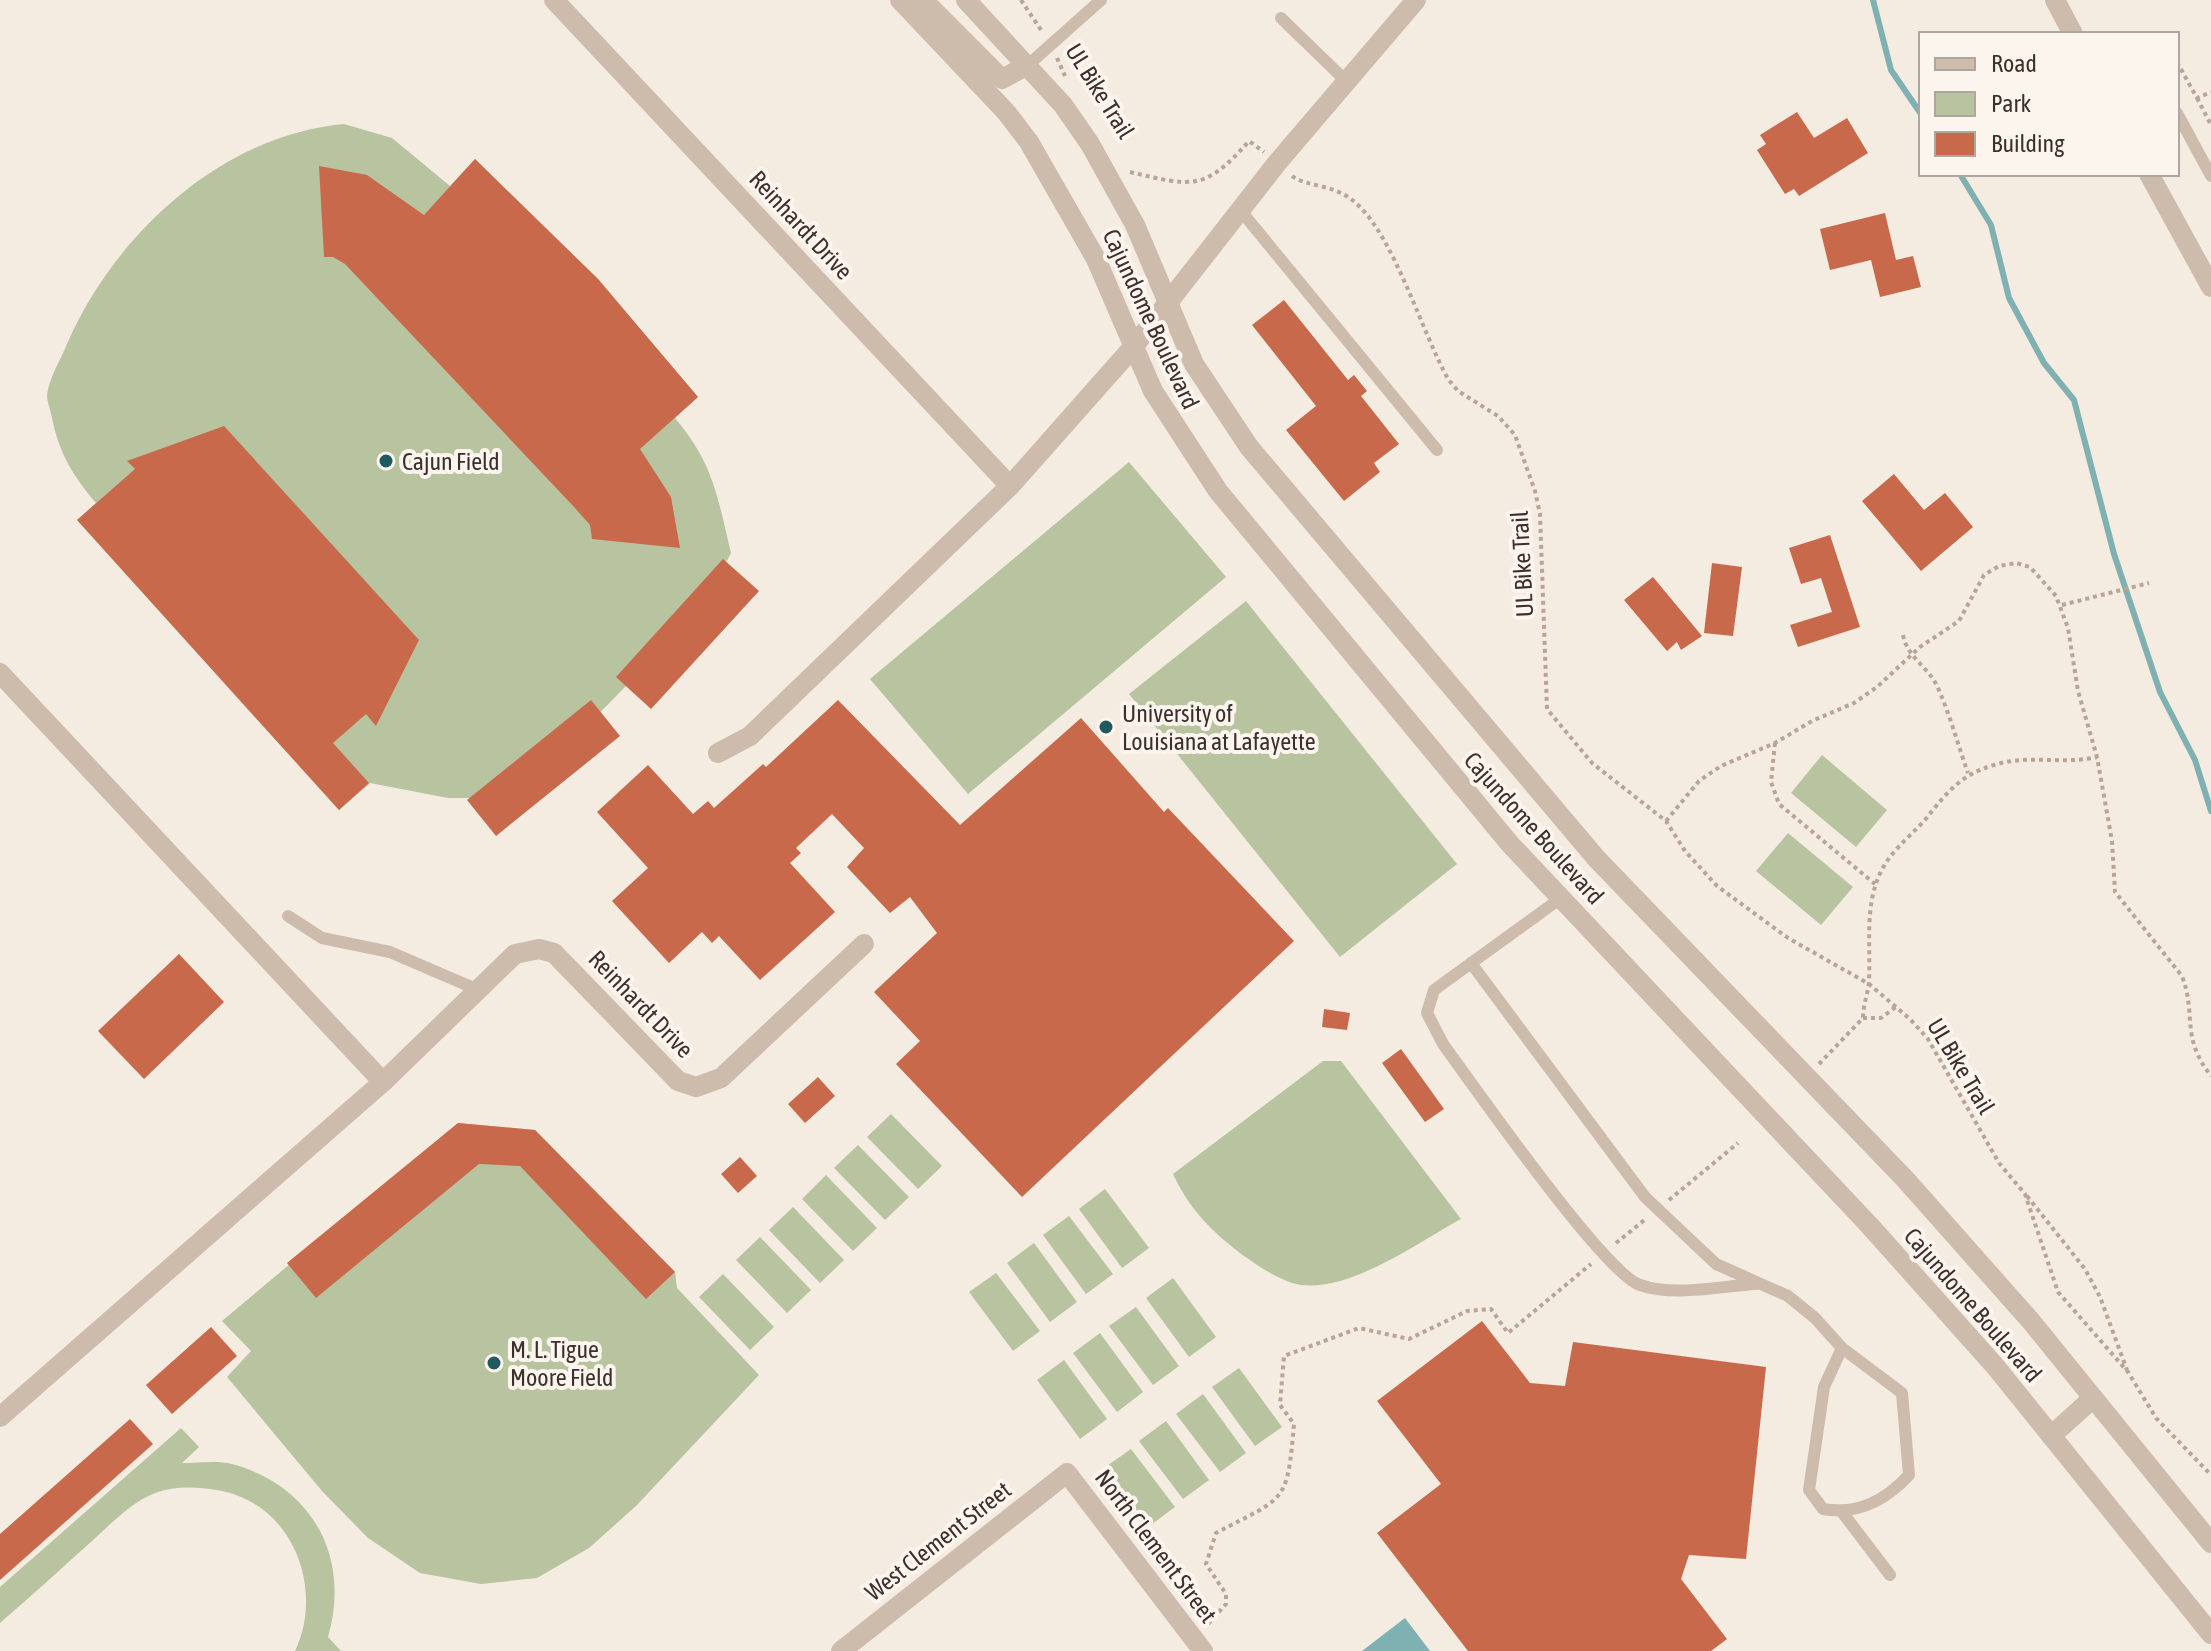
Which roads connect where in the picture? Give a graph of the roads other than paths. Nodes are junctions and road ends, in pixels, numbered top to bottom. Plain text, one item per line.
1 (554, 0) edge
2 (900, 0) edge
3 (923, 0) edge
4 (966, 0) edge
5 (1101, 0) edge
6 (1416, 0) edge
7 (2055, 0) edge
8 (1281, 18) dead end
9 (2072, 32) edge
10 (1028, 65) junction
11 (1347, 82) junction
12 (2179, 117) edge
13 (2150, 176) edge
14 (2211, 176) edge
15 (1241, 211) junction
16 (2211, 287) edge
17 (1167, 303) junction
18 (1134, 346) junction
19 (1437, 450) dead end
20 (1010, 486) junction
21 (0, 673) edge
22 (718, 753) dead end
23 (1561, 898) junction
24 (288, 916) dead end
25 (864, 944) dead end
26 (1471, 963) junction
27 (476, 989) junction
28 (383, 1082) junction
29 (1761, 1284) junction
30 (1842, 1348) junction
31 (2093, 1398) junction
32 (0, 1417) edge
33 (2051, 1436) junction
34 (1067, 1473) joint
35 (1842, 1512) junction
36 (2211, 1543) edge
37 (1890, 1575) dead end
38 (2211, 1634) edge
39 (1199, 1645) edge
40 (841, 1651) edge

1 - 20 street, Reinhardt Drive
2 - 18 street, Cajundome Boulevard
3 - 10 street
4 - 10 street, Cajundome Boulevard
5 - 10 lane
6 - 11 street
7 - 9 street
8 - 11 lane
10 - 17 street, Cajundome Boulevard
11 - 15 street
12 - 14 lane
13 - 16 street
15 - 17 street
15 - 19 lane
17 - 18 street
17 - 31 street, Cajundome Boulevard
18 - 20 street
18 - 23 street, Cajundome Boulevard
20 - 22 street
21 - 28 street
23 - 26 lane
23 - 33 street, Cajundome Boulevard
24 - 27 lane
25 - 27 street, Reinhardt Drive
26 - 29 lane
26 - 29 lane
27 - 28 street, Reinhardt Drive
28 - 32 street, Reinhardt Drive
29 - 30 lane
30 - 35 lane
30 - 35 lane
31 - 33 street
31 - 36 street, Cajundome Boulevard
33 - 38 street, Cajundome Boulevard
34 - 39 street, North Clement Street
34 - 40 street, West Clement Street
35 - 37 lane

